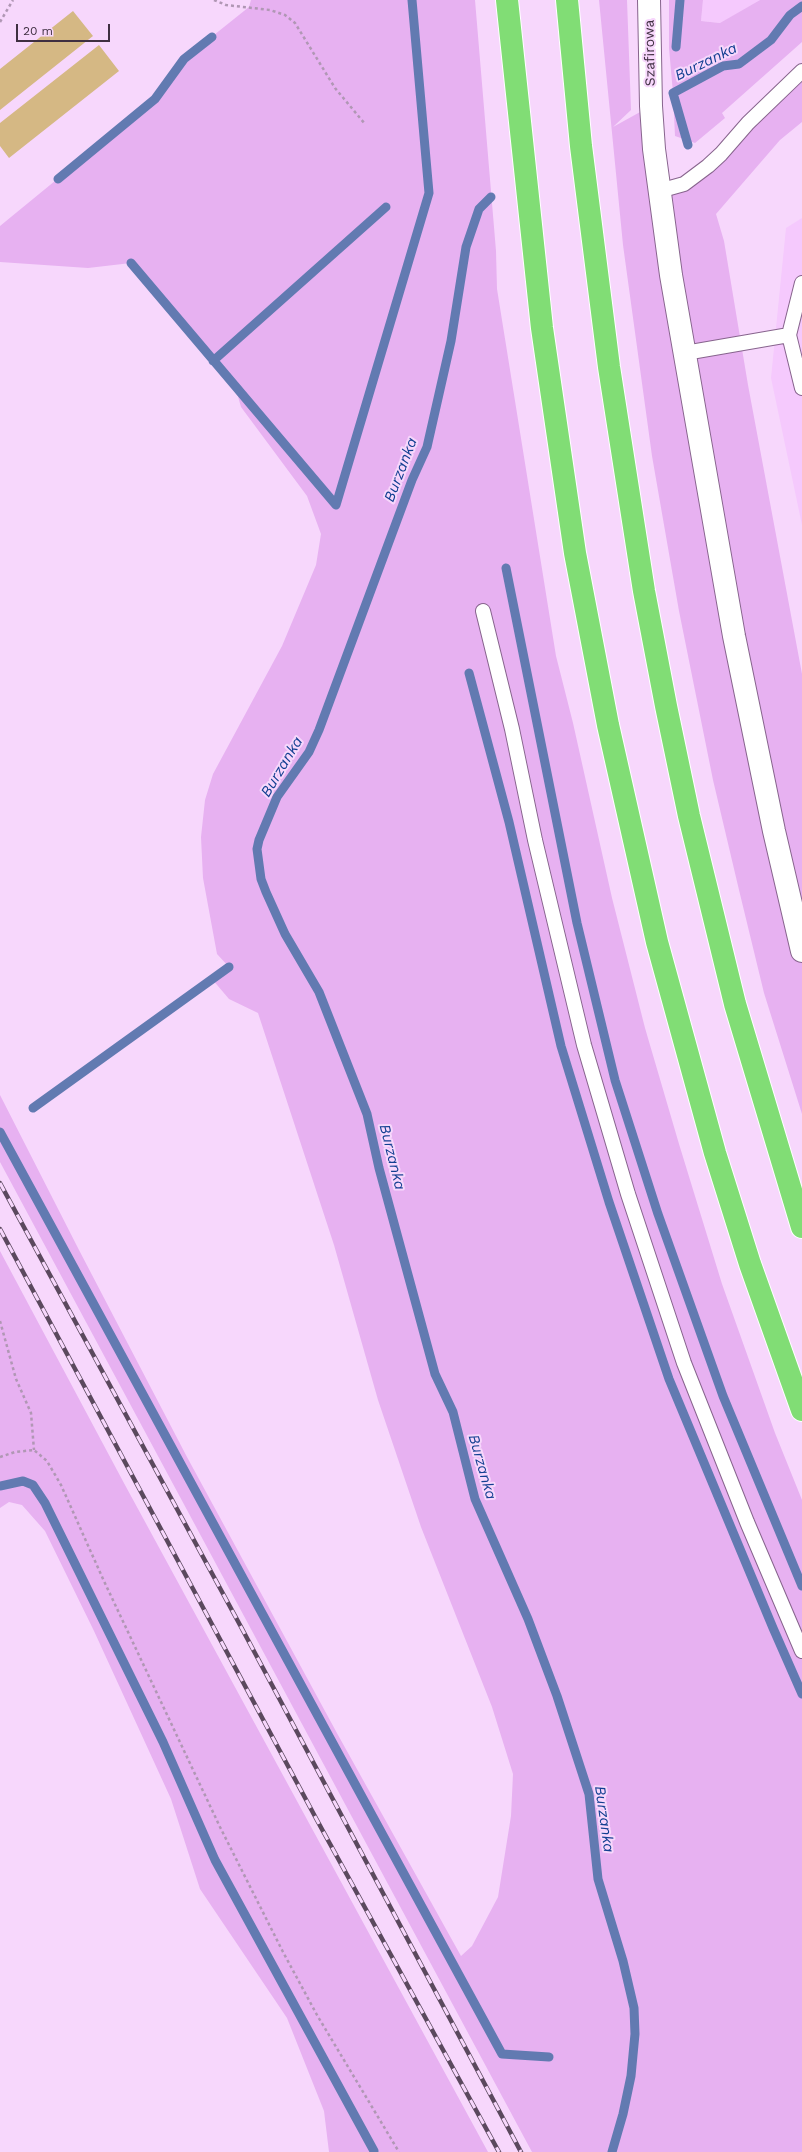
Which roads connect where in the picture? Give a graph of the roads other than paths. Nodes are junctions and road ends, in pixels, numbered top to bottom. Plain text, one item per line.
1 (507, 0) edge
2 (567, 0) edge
3 (649, 0) edge
4 (802, 71) edge
5 (658, 191) junction
6 (802, 284) edge
7 (789, 334) junction
8 (685, 353) junction
9 (802, 388) edge
10 (484, 611) dead end
11 (802, 951) edge
12 (802, 1227) edge
13 (802, 1410) edge
14 (802, 1651) edge

1 - 13 highway
2 - 12 highway
3 - 5 street, Szafirowa
4 - 5 lane
5 - 8 street, Szafirowa
6 - 7 lane
7 - 8 lane
7 - 9 lane
8 - 11 street, Szafirowa
10 - 14 lane

